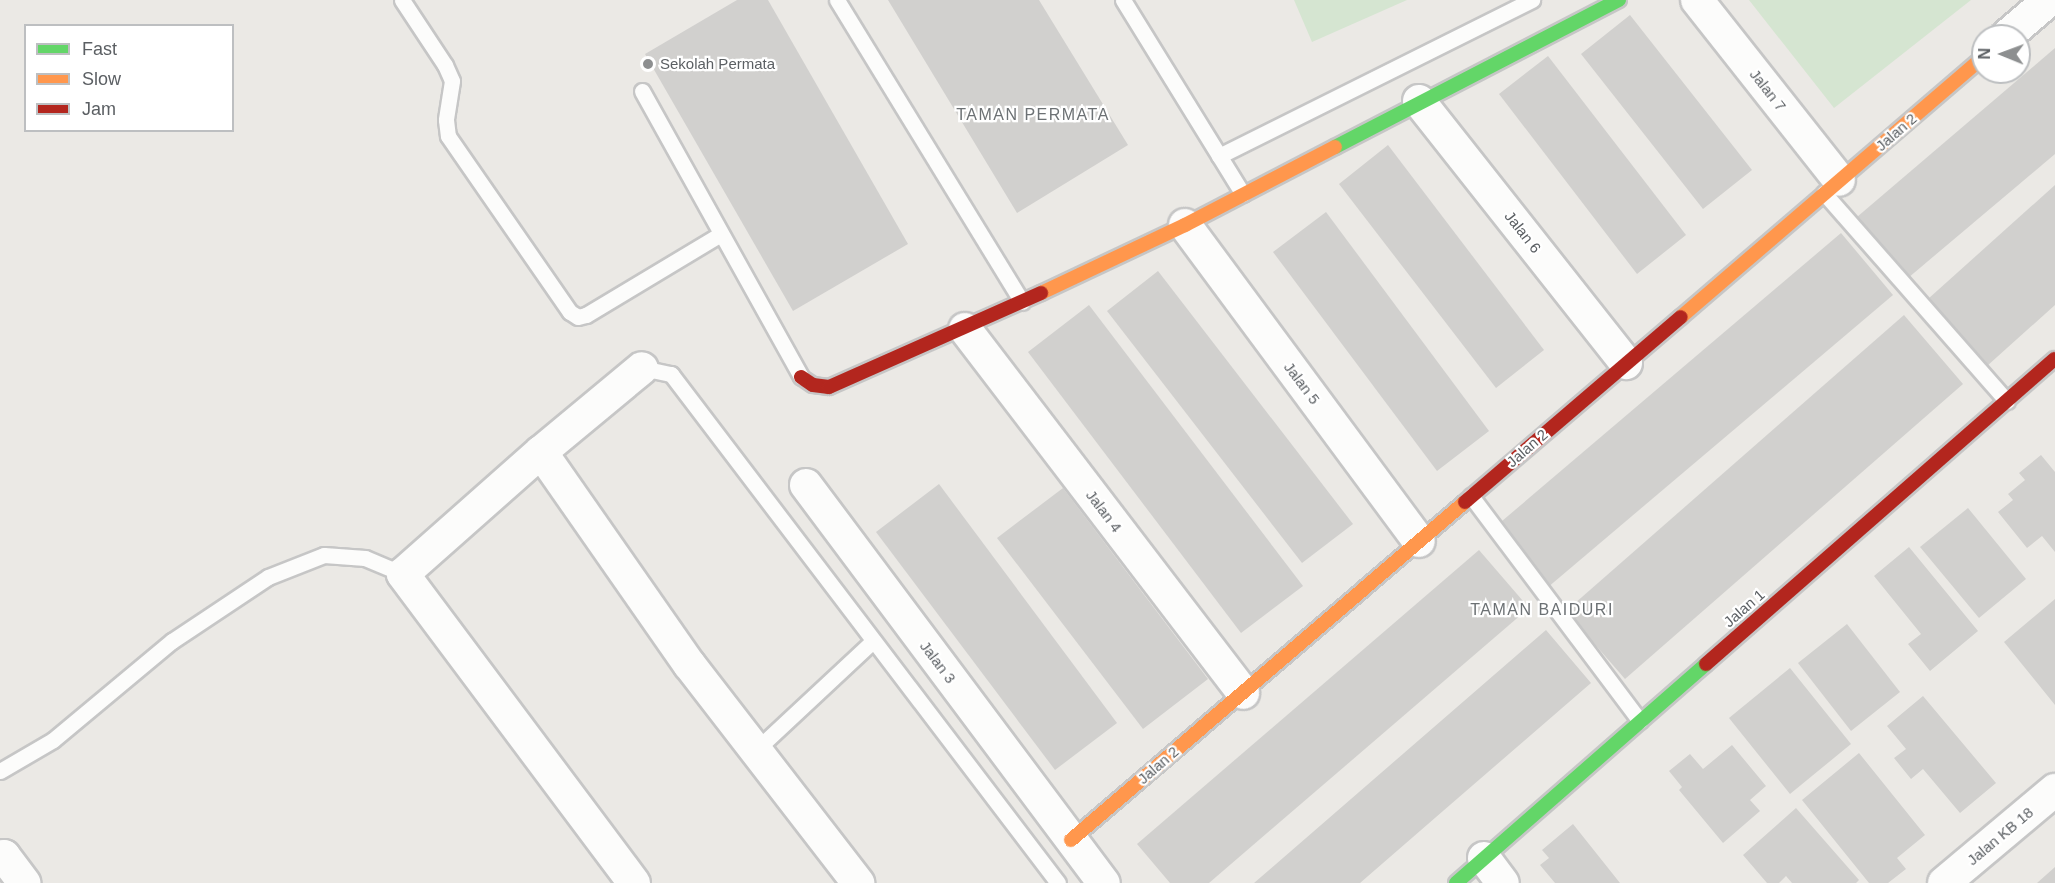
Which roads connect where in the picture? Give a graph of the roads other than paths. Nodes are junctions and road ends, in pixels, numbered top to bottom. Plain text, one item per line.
1 (402, 0) edge
2 (837, 0) edge
3 (1123, 0) edge
4 (1532, 0) edge
5 (1619, 0) edge
6 (1697, 0) edge
7 (2049, 0) edge
8 (2021, 24) edge
9 (1971, 67) edge
10 (642, 91) dead end
11 (1419, 101) junction
12 (1219, 156) junction
13 (1832, 187) junction
14 (1243, 194) junction
15 (1185, 225) junction
16 (721, 234) junction
17 (1022, 302) junction
18 (965, 329) junction
19 (2055, 359) edge
20 (1626, 363) junction
21 (642, 368) joint
22 (801, 377) joint
23 (2007, 401) junction
24 (541, 452) junction
25 (806, 485) dead end
26 (1471, 496) junction
27 (1419, 541) junction
28 (403, 574) junction
29 (873, 641) junction
30 (1243, 693) junction
31 (1640, 721) junction
32 (756, 750) junction
33 (0, 771) edge
34 (2055, 790) edge
35 (1071, 840) junction
36 (1484, 858) junction
37 (0, 859) edge
38 (24, 883) edge
39 (634, 883) edge
40 (858, 883) edge
41 (1058, 883) edge
42 (1104, 883) edge
43 (1456, 883) edge
44 (1503, 883) edge
45 (1944, 883) edge

1 - 16 lane
2 - 17 lane
3 - 12 lane
4 - 12 lane
5 - 11 street
6 - 13 street, Jalan 7
7 - 8 street
9 - 13 street, Jalan 2
10 - 16 lane
11 - 14 street
11 - 20 street, Jalan 6
12 - 14 lane
13 - 20 street, Jalan 2
13 - 23 lane
14 - 15 street
15 - 17 street
15 - 27 street, Jalan 5
16 - 22 lane
17 - 18 street
18 - 22 street
18 - 30 street, Jalan 4
19 - 23 street, Jalan 1
20 - 26 street, Jalan 2
21 - 24 street
21 - 29 lane
23 - 31 street, Jalan 1
24 - 28 street
24 - 32 street
25 - 35 street, Jalan 3
26 - 27 street, Jalan 2
26 - 31 lane
27 - 30 street, Jalan 2
28 - 33 lane
28 - 39 street
29 - 32 lane
29 - 41 lane
30 - 35 street, Jalan 2
31 - 36 street, Jalan 1
32 - 40 street
34 - 45 street, Jalan KB 18
35 - 42 street, Jalan 3
36 - 43 street, Jalan 1
36 - 44 street
37 - 38 street

